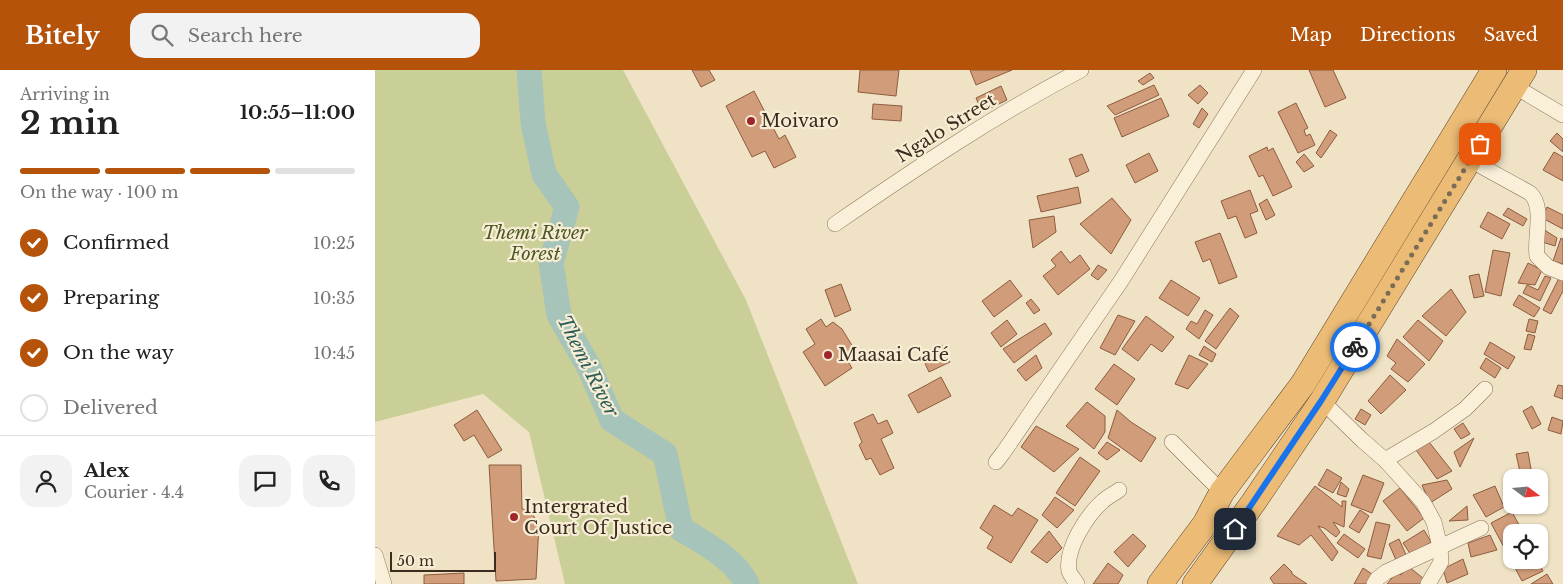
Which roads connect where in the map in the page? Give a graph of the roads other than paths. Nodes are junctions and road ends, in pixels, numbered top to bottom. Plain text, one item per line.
1 (1081, 70) edge
2 (1254, 70) edge
3 (1494, 70) edge
4 (1519, 78) edge
5 (1563, 115) edge
6 (1470, 160) junction
7 (835, 224) dead end
8 (1563, 273) edge
9 (1485, 389) dead end
10 (1321, 401) junction
11 (1172, 442) dead end
12 (1385, 460) junction
13 (996, 462) dead end
14 (1119, 490) dead end
15 (1222, 492) junction
16 (1481, 528) dead end
17 (1440, 546) junction
18 (375, 555) edge
19 (384, 584) edge
20 (1077, 584) edge
21 (1160, 584) edge
22 (1195, 584) edge
23 (1374, 584) edge
24 (1428, 584) edge

1 - 7 street, Ngalo Street
2 - 13 street
3 - 15 highway
4 - 5 street
4 - 6 highway
6 - 8 street
6 - 10 highway
9 - 12 street
10 - 12 street
10 - 22 highway
11 - 15 street
12 - 17 street
14 - 20 street
15 - 21 highway
16 - 17 street
17 - 23 street
17 - 24 street
18 - 19 street

